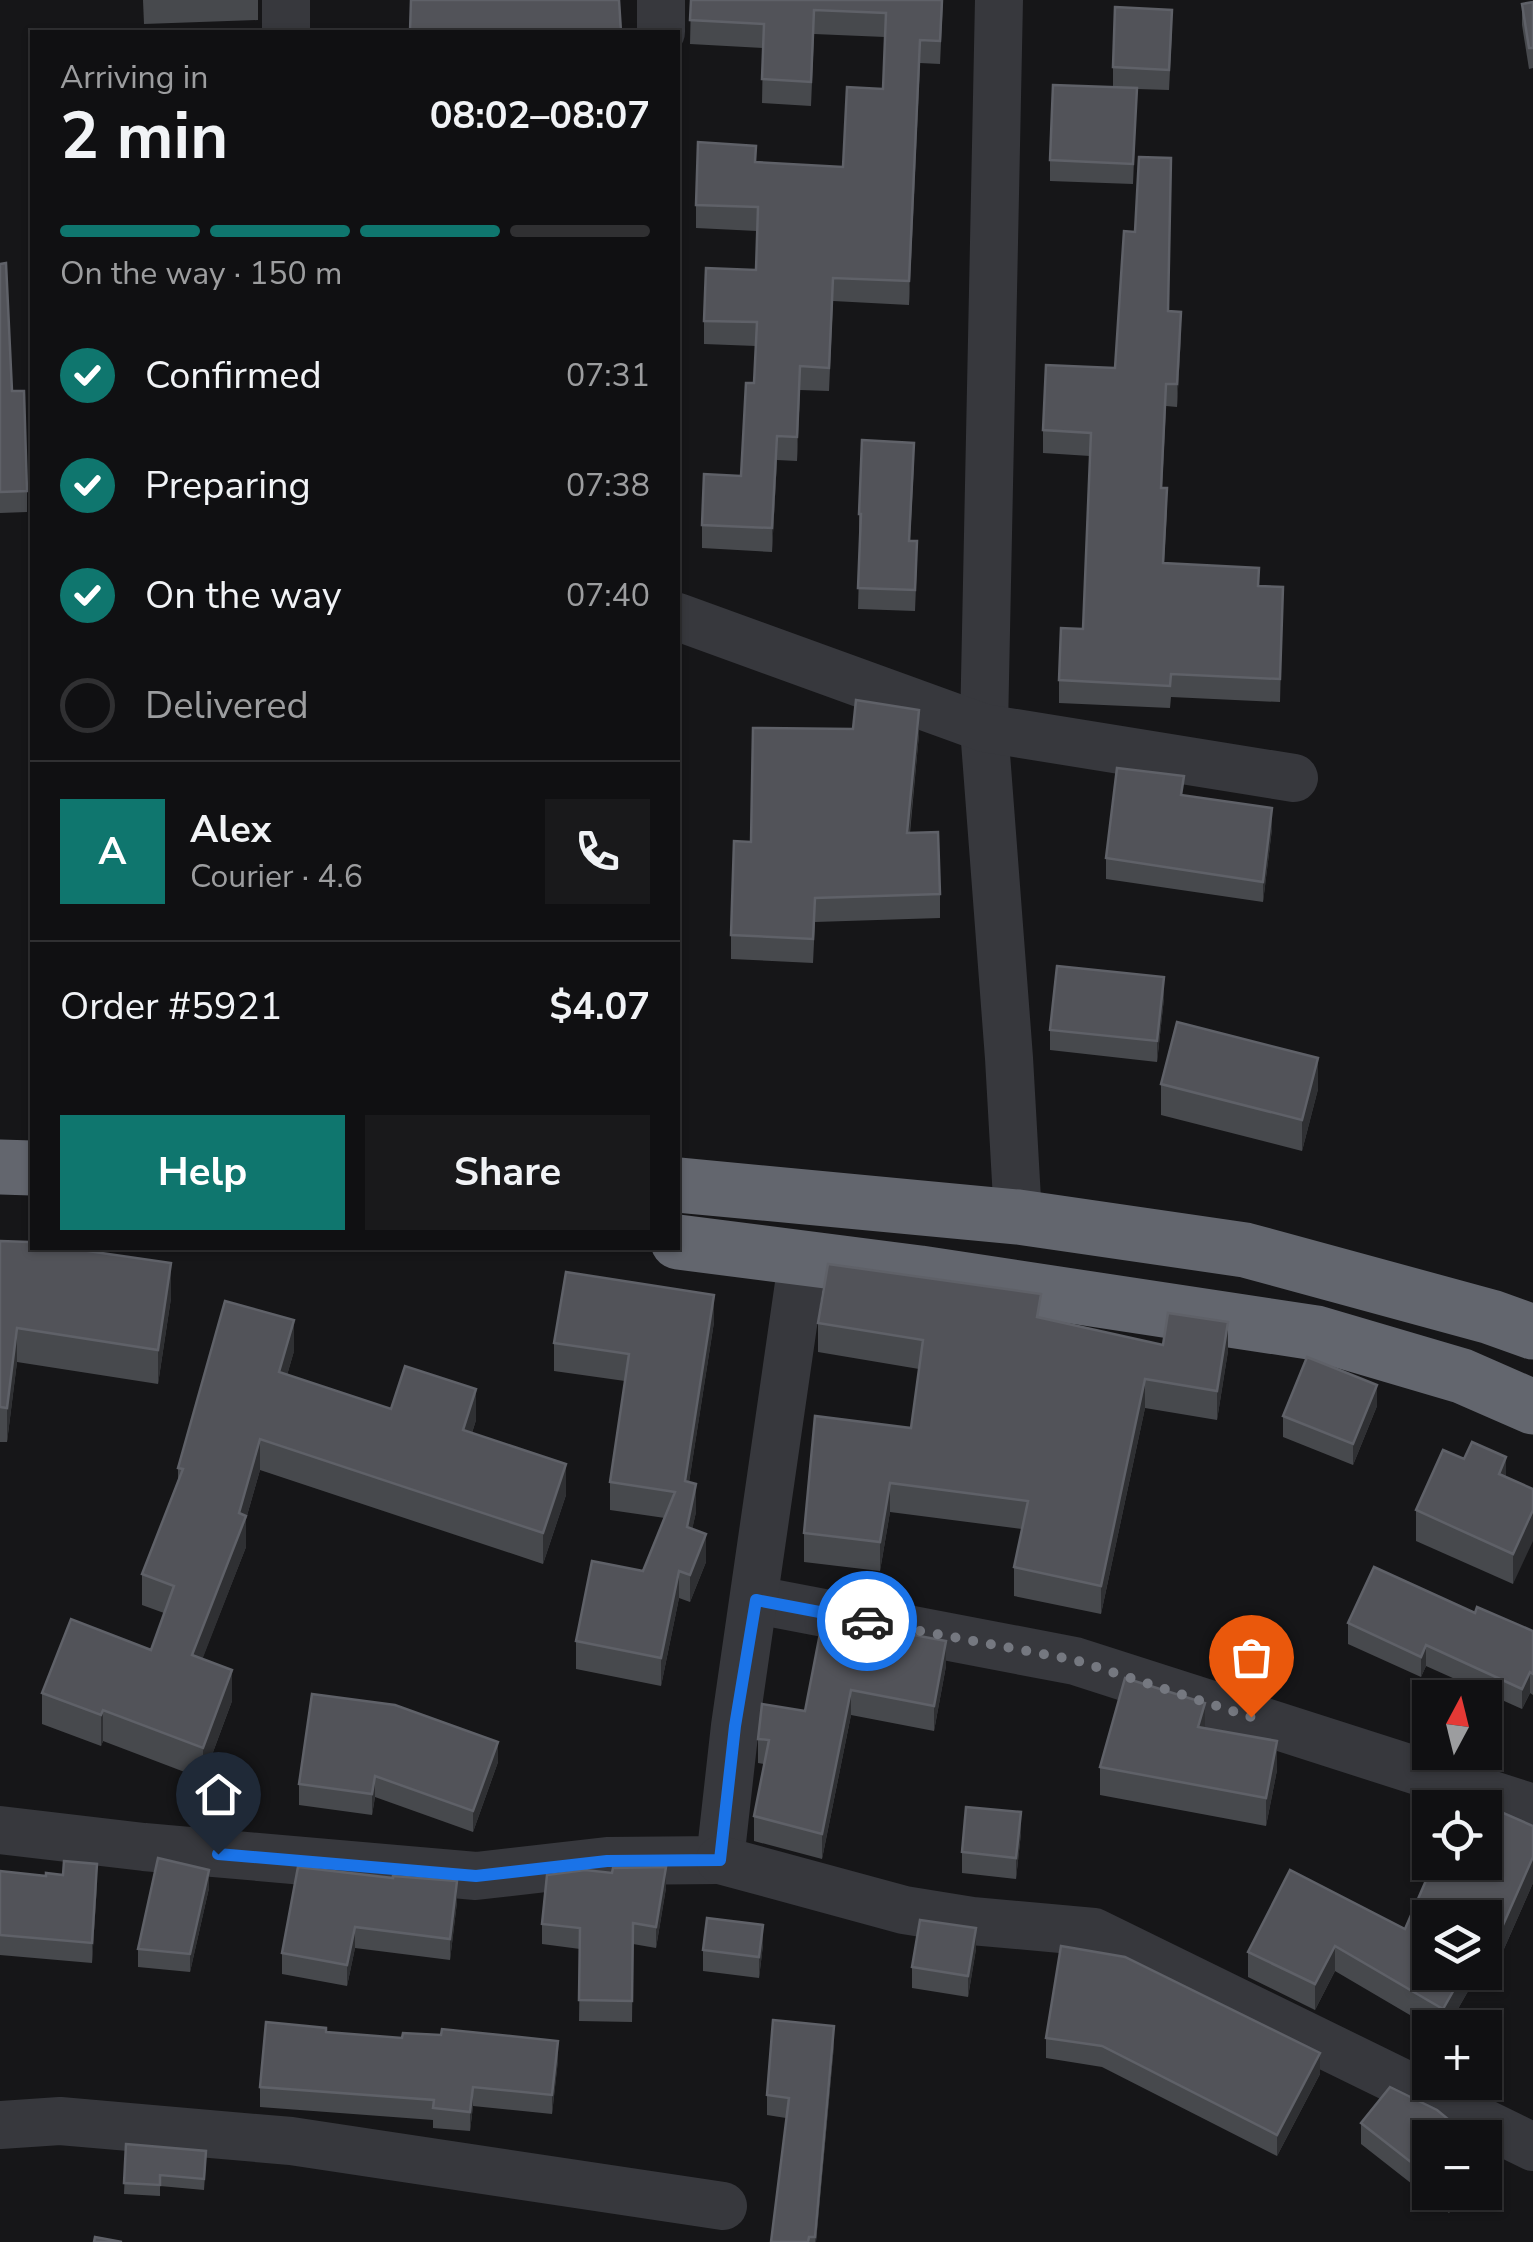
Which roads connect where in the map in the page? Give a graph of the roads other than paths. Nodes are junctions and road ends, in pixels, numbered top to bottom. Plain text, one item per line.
1 (286, 0) edge
2 (661, 0) edge
3 (999, 0) edge
4 (286, 30) edge
5 (661, 30) edge
6 (680, 618) edge
7 (984, 728) junction
8 (1294, 778) dead end
9 (0, 1167) edge
10 (30, 1168) edge
11 (680, 1185) edge
12 (1018, 1217) junction
13 (680, 1242) edge
14 (803, 1256) junction
15 (1533, 1332) edge
16 (1533, 1406) edge
17 (756, 1600) junction
18 (1533, 1808) edge
19 (0, 1830) edge
20 (720, 1860) junction
21 (0, 2125) edge
22 (1533, 2147) edge
23 (723, 2206) dead end

1 - 4 street
2 - 5 street
3 - 7 street
6 - 7 street
7 - 8 street
7 - 12 street
9 - 10 highway
11 - 12 highway
12 - 15 highway
13 - 14 highway
14 - 16 highway
14 - 17 street
17 - 18 street
17 - 20 street
19 - 20 street
20 - 22 street
21 - 23 street

